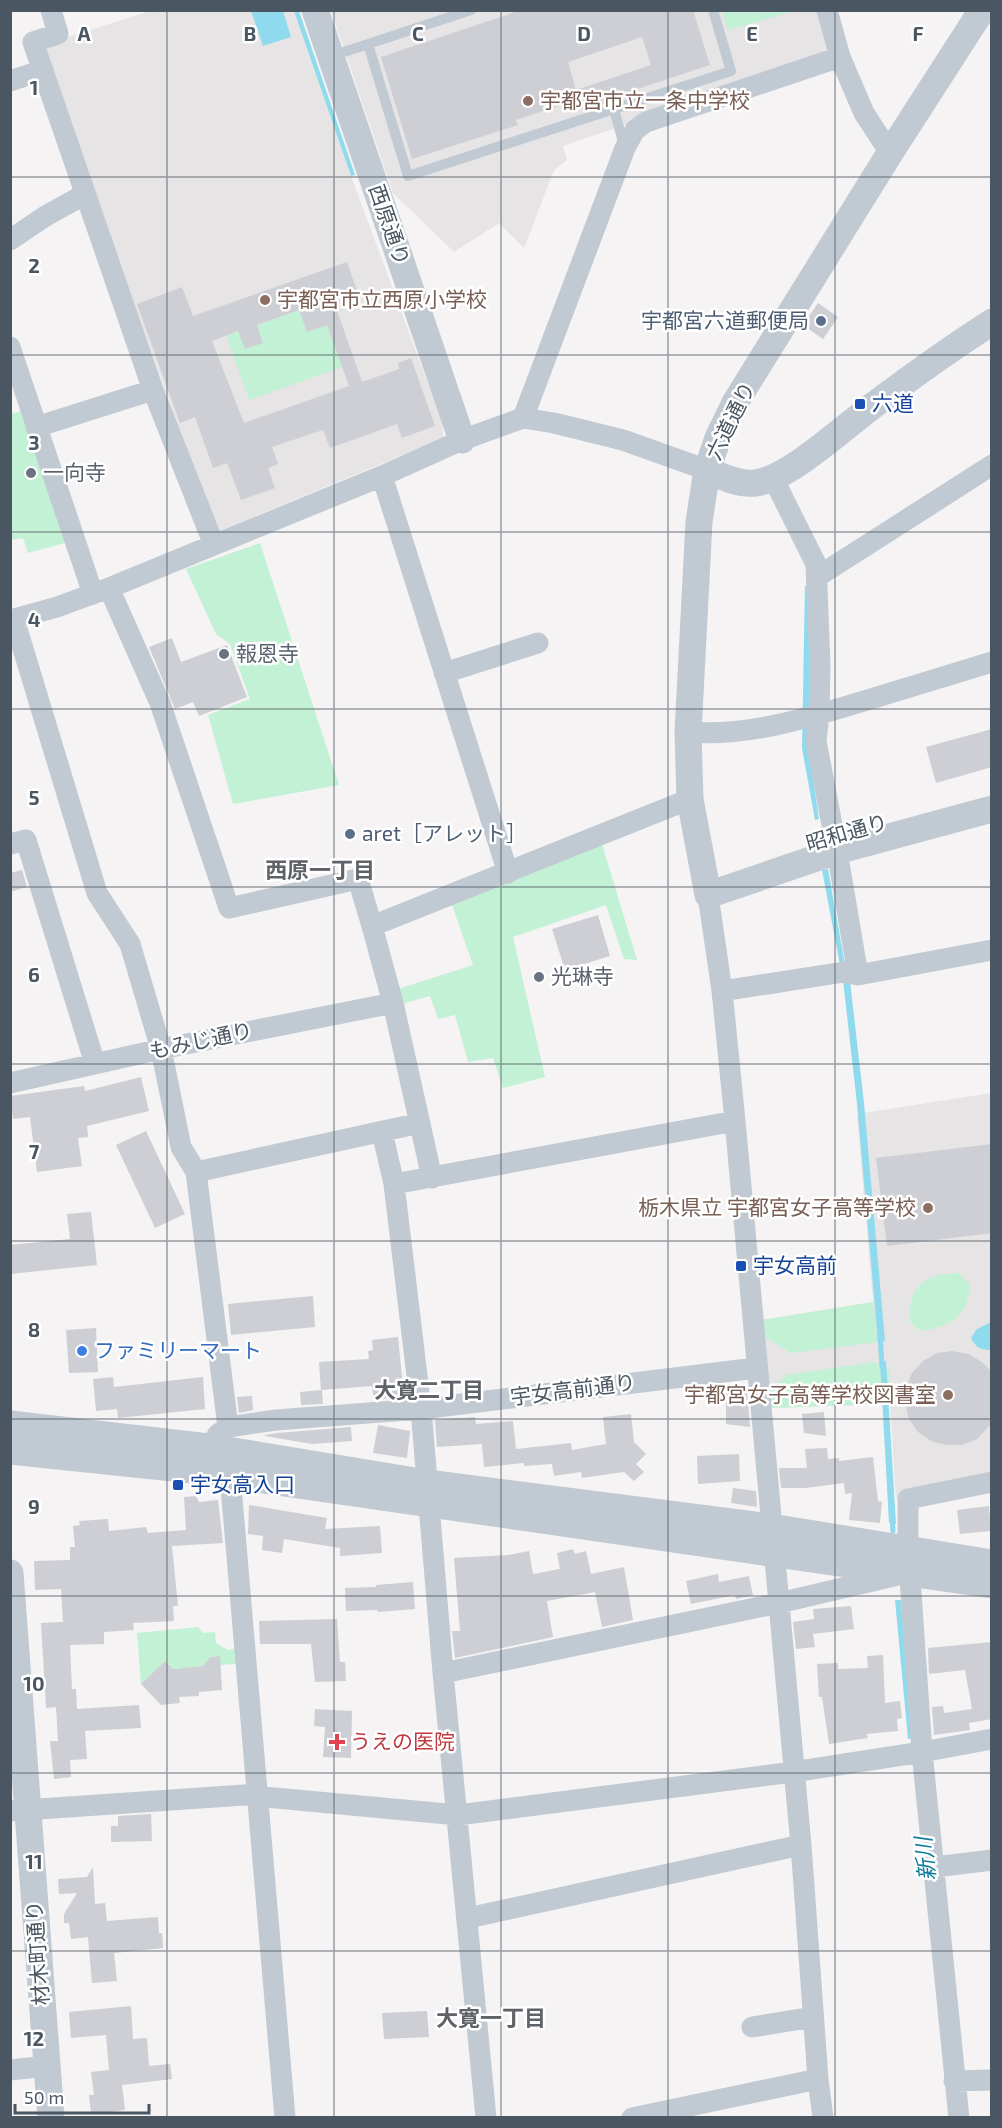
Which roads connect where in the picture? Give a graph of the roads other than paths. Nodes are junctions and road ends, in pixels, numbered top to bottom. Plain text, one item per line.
1 (51, 10) edge
2 (315, 10) edge
3 (471, 10) edge
4 (713, 10) edge
5 (827, 10) edge
6 (982, 10) edge
7 (368, 44) junction
8 (331, 57) junction
9 (840, 57) junction
10 (43, 69) junction
11 (10, 81) edge
12 (614, 109) junction
13 (625, 148) junction
14 (890, 153) junction
15 (85, 194) junction
16 (10, 240) edge
17 (992, 322) edge
18 (10, 347) edge
19 (153, 390) junction
20 (523, 418) junction
21 (36, 427) junction
22 (462, 440) junction
23 (992, 465) edge
24 (707, 470) junction
25 (382, 476) junction
26 (773, 478) junction
27 (214, 545) junction
28 (816, 577) junction
29 (101, 591) junction
30 (12, 620) edge
31 (538, 643) dead end
32 (992, 662) edge
33 (444, 673) junction
34 (819, 714) junction
35 (688, 732) junction
36 (992, 793) edge
37 (690, 799) junction
38 (992, 809) edge
39 (836, 843) junction
40 (10, 844) edge
41 (508, 873) junction
42 (706, 887) junction
43 (372, 926) junction
44 (992, 950) edge
45 (858, 975) junction
46 (722, 991) junction
47 (393, 1003) junction
48 (161, 1049) junction
49 (95, 1064) junction
50 (10, 1083) edge
51 (735, 1121) junction
52 (420, 1123) junction
53 (382, 1132) junction
54 (196, 1172) junction
55 (432, 1178) junction
56 (394, 1184) junction
57 (756, 1368) junction
58 (421, 1409) junction
59 (10, 1424) edge
60 (228, 1427) junction
61 (10, 1450) edge
62 (206, 1459) junction
63 (231, 1475) junction
64 (992, 1482) edge
65 (429, 1494) junction
66 (771, 1527) junction
67 (773, 1554) junction
68 (910, 1561) junction
69 (992, 1563) edge
70 (10, 1573) edge
71 (992, 1585) edge
72 (779, 1603) junction
73 (443, 1673) junction
74 (15, 1688) edge
75 (992, 1738) edge
76 (922, 1752) junction
77 (793, 1772) junction
78 (258, 1797) junction
79 (19, 1809) edge
80 (458, 1815) junction
81 (801, 1845) junction
82 (992, 1860) edge
83 (935, 1867) junction
84 (468, 1918) junction
85 (813, 2017) junction
86 (752, 2027) dead end
87 (46, 2066) junction
88 (10, 2070) edge
89 (818, 2079) junction
90 (992, 2080) edge
91 (954, 2081) junction
92 (51, 2118) edge
93 (285, 2118) edge
94 (486, 2118) edge
95 (632, 2118) edge
96 (823, 2118) edge
97 (959, 2118) edge

1 - 10 street
2 - 8 street, 西原通り
3 - 7 lane
4 - 12 lane
5 - 9 street
6 - 14 street, 六道通り
7 - 8 lane
7 - 12 lane
8 - 22 street, 西原通り
9 - 13 street
9 - 14 street
10 - 11 street
10 - 15 street
12 - 13 lane
13 - 20 street
14 - 24 street, 六道通り
15 - 16 street
15 - 19 street
17 - 26 street
18 - 21 street
19 - 21 street
19 - 27 street
20 - 22 street
20 - 24 street
21 - 29 street
22 - 25 street
23 - 28 street
24 - 26 street
24 - 35 street, 六道通り
25 - 27 street
25 - 33 street
26 - 28 street
27 - 29 street
28 - 34 street
29 - 30 street
29 - 43 street
30 - 48 street
31 - 33 street
32 - 34 street
33 - 41 street
34 - 35 street
34 - 39 street
35 - 37 street, 六道通り
36 - 39 street, 昭和通り
37 - 41 street
37 - 42 street, 六道通り
38 - 39 street, 昭和通り
39 - 42 street, 昭和通り
39 - 45 street
40 - 49 street
41 - 43 street
42 - 46 street
43 - 47 street
44 - 45 street
45 - 46 street
46 - 51 street
47 - 48 street, もみじ通り
47 - 52 street
48 - 49 street, もみじ通り
48 - 54 street
49 - 50 street, もみじ通り
51 - 55 street
51 - 57 street
52 - 53 street
52 - 55 street
53 - 54 street
53 - 56 street
54 - 60 street
55 - 56 street
56 - 58 street
57 - 58 street, 宇女高前通り
57 - 66 street
58 - 60 street, 宇女高前通り
58 - 65 street
59 - 62 street
60 - 62 street
61 - 62 street
62 - 63 street
62 - 65 street
63 - 65 street
63 - 78 street
64 - 68 street
65 - 66 street
65 - 67 street
65 - 73 street
66 - 67 street
66 - 68 street
67 - 68 street
67 - 72 street
68 - 69 street
68 - 71 street
68 - 72 street
68 - 76 street
70 - 74 street, 材木町通り
72 - 73 street
72 - 77 street
73 - 80 street
74 - 79 street, 材木町通り
75 - 76 street
76 - 77 street
76 - 83 street
77 - 80 street
77 - 81 street
78 - 79 street
78 - 80 street
78 - 93 street
79 - 87 street, 材木町通り
80 - 84 street
81 - 84 street
81 - 85 street
82 - 83 street
83 - 91 street
84 - 94 street
85 - 86 street
85 - 89 street
87 - 88 street
87 - 92 street, 材木町通り
89 - 95 street
89 - 96 street
90 - 91 street
91 - 97 street

